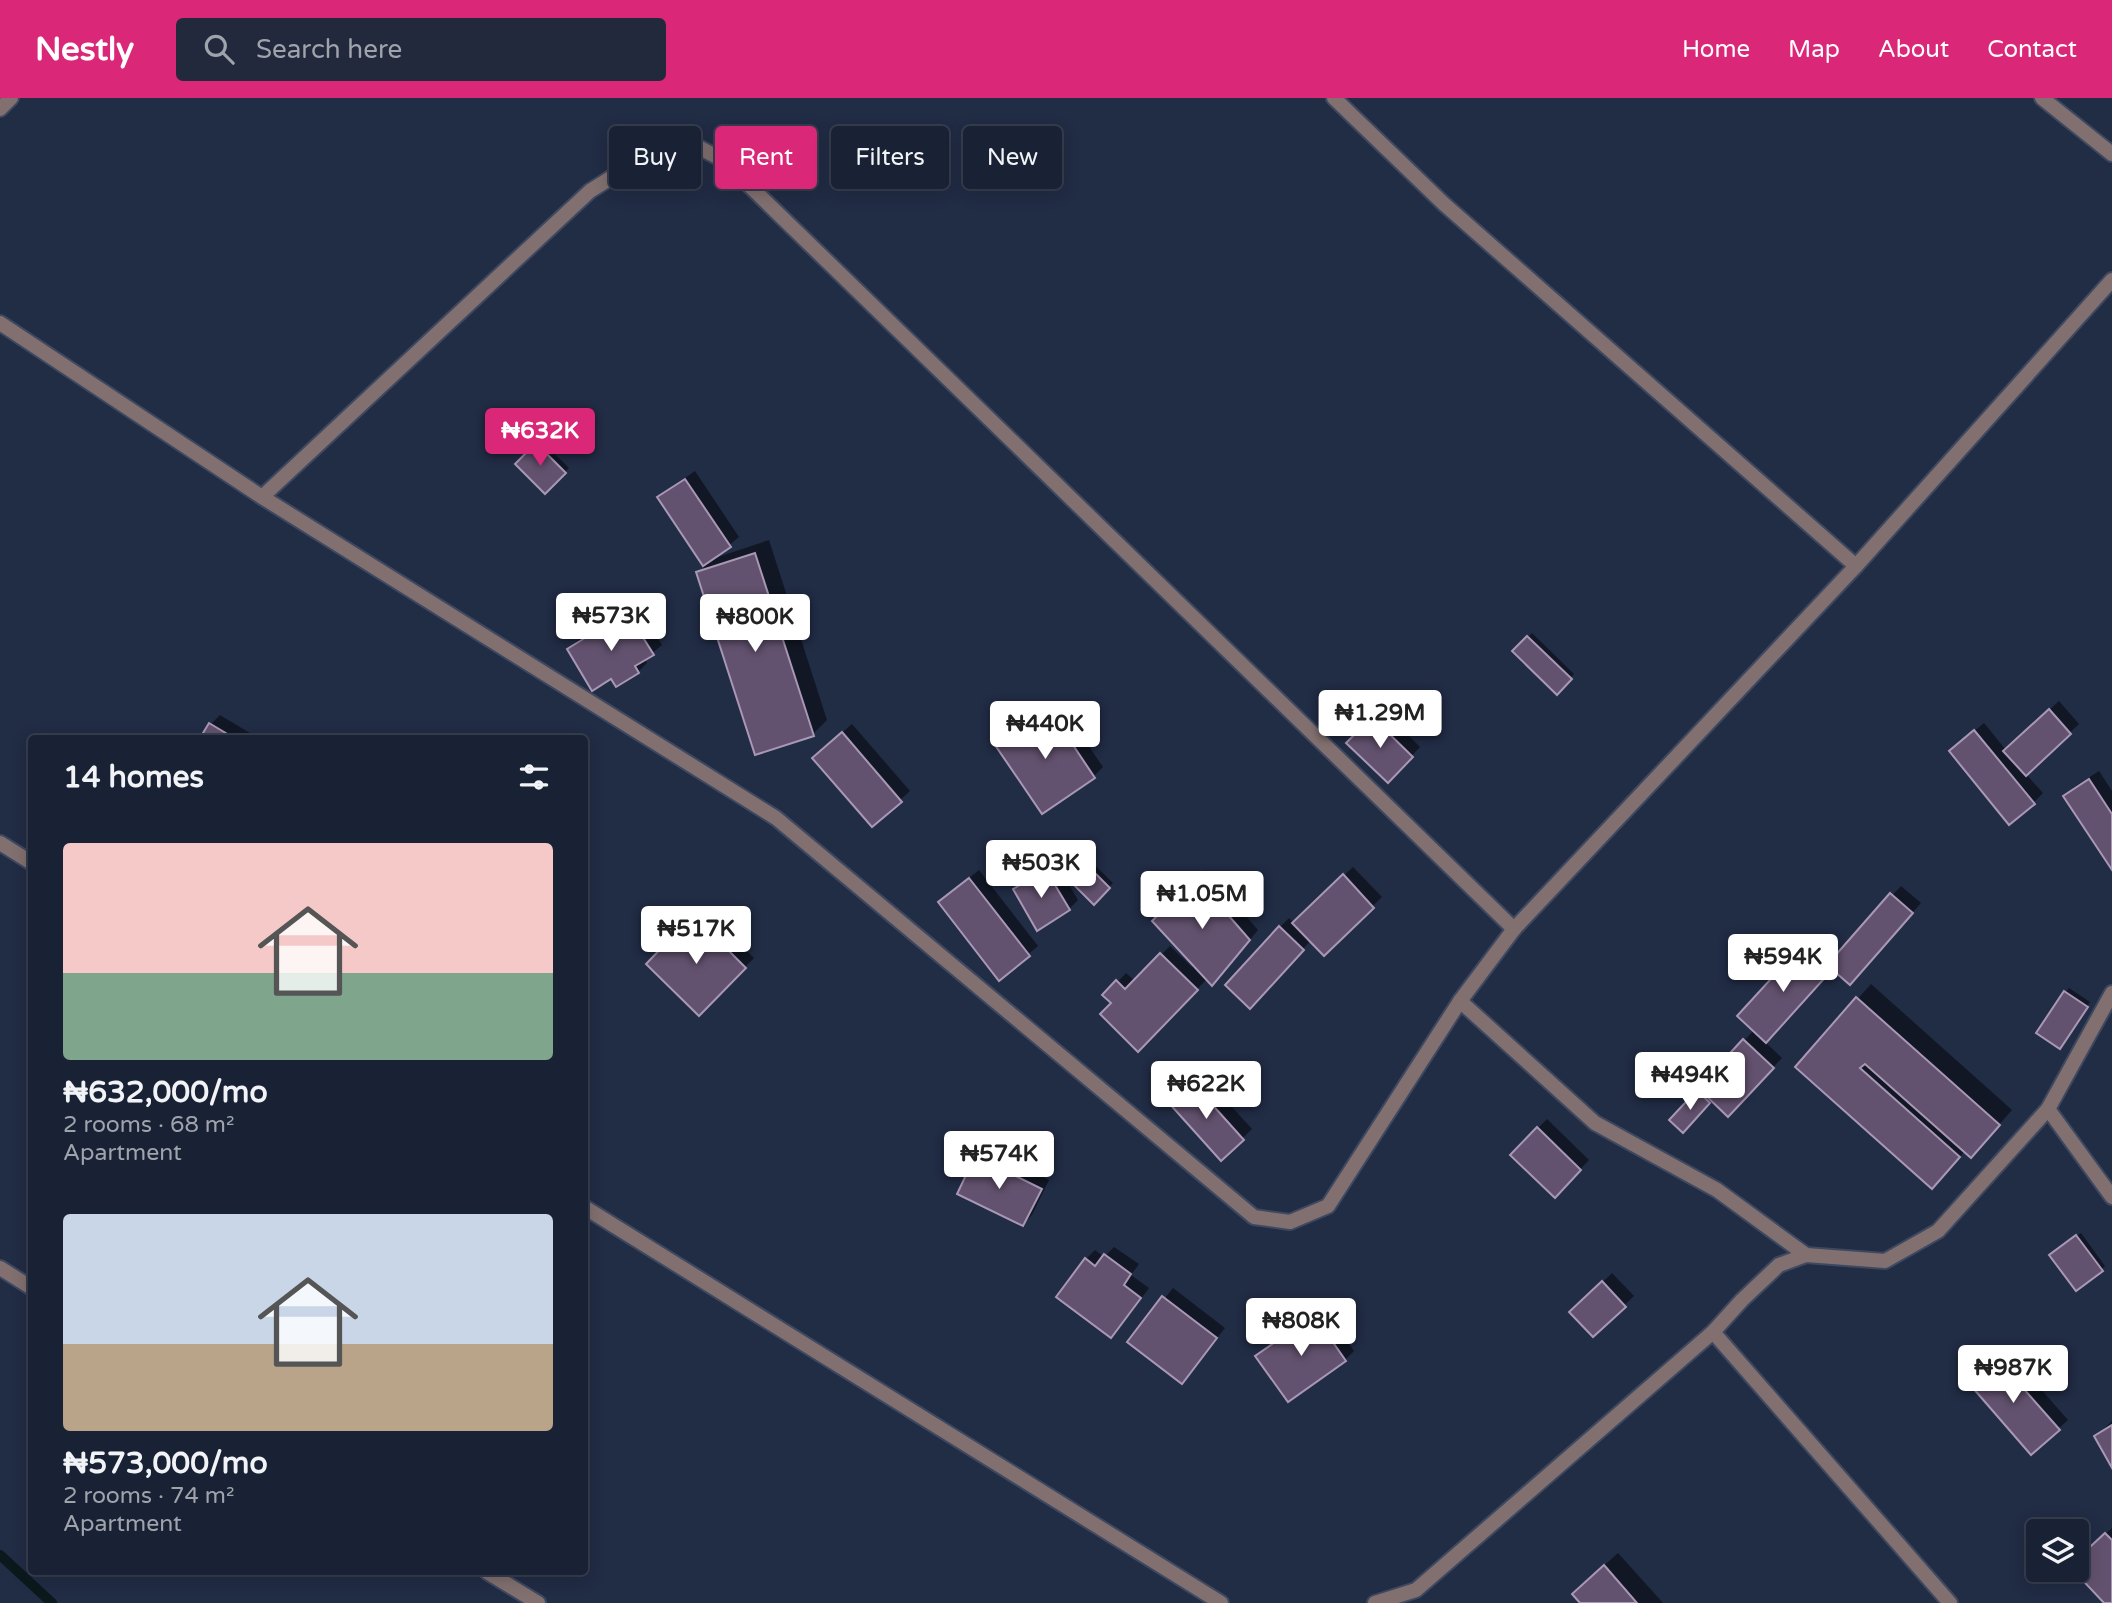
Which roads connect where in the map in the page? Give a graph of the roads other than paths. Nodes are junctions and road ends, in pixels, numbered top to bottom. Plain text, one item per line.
1 (11, 98) edge
2 (1334, 98) edge
3 (2042, 98) edge
4 (0, 109) edge
5 (2112, 155) edge
6 (2112, 280) edge
7 (0, 323) edge
8 (262, 497) junction
9 (1856, 566) junction
10 (0, 843) edge
11 (28, 860) edge
12 (1514, 929) junction
13 (2112, 993) edge
14 (1460, 1001) junction
15 (2048, 1109) junction
16 (2112, 1197) edge
17 (588, 1209) edge
18 (1805, 1255) junction
19 (0, 1268) edge
20 (28, 1286) edge
21 (1713, 1332) junction
22 (492, 1575) edge
23 (538, 1603) edge
24 (1221, 1603) edge
25 (1375, 1603) edge
26 (1950, 1603) edge

1 - 4 street
2 - 9 street
3 - 5 street
6 - 9 street
7 - 8 street
8 - 12 street
8 - 14 street
9 - 12 street
10 - 11 street
12 - 14 street
13 - 15 street
14 - 18 street
15 - 16 street
15 - 18 street
17 - 24 street
18 - 21 street
19 - 20 street
21 - 25 street
21 - 26 street
22 - 23 street

